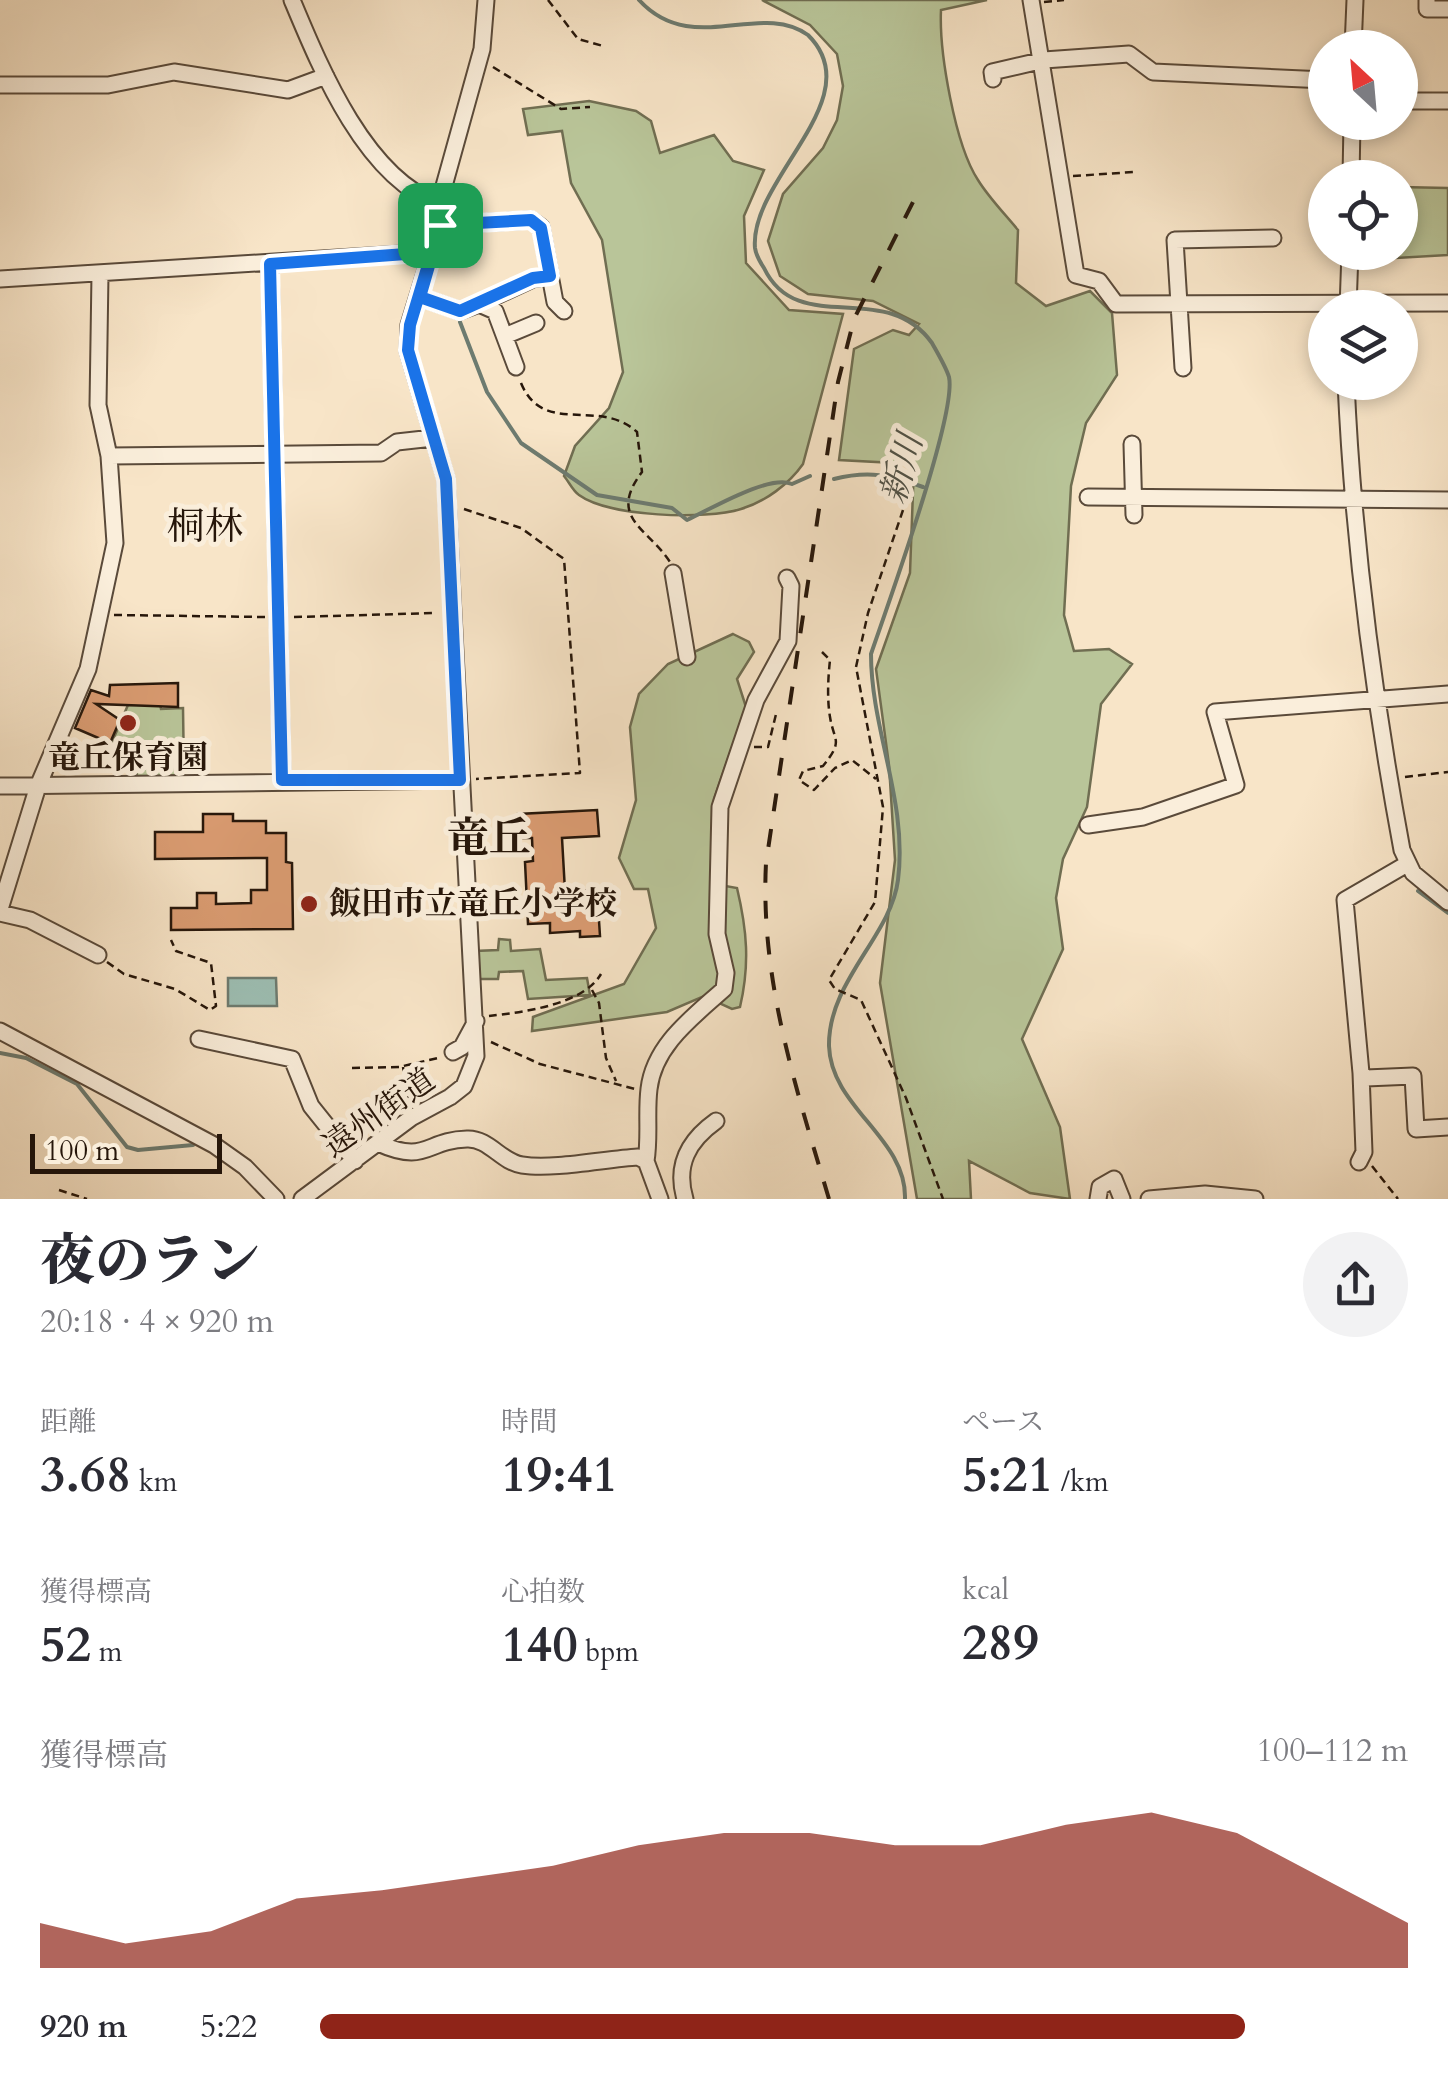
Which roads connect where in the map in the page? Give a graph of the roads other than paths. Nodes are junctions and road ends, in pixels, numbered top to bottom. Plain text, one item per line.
1 (292, 0) edge
2 (486, 0) edge
3 (1355, 0) edge
4 (1427, 0) edge
5 (1032, 2) edge
6 (1448, 9) edge
7 (1354, 30) edge
8 (1044, 60) junction
9 (326, 76) junction
10 (993, 79) dead end
11 (1308, 79) edge
12 (0, 85) edge
13 (1418, 100) edge
14 (1448, 101) edge
15 (439, 204) junction
16 (440, 225) junction
17 (1273, 238) dead end
18 (433, 252) junction
19 (270, 264) junction
20 (100, 274) junction
21 (550, 276) junction
22 (0, 279) edge
23 (420, 297) junction
24 (1448, 303) edge
25 (479, 304) junction
26 (1418, 304) edge
27 (1179, 306) junction
28 (1308, 306) edge
29 (564, 311) dead end
30 (536, 323) dead end
31 (506, 336) junction
32 (516, 367) road end
33 (1183, 368) dead end
34 (1347, 400) edge
35 (433, 438) junction
36 (1132, 444) dead end
37 (276, 454) junction
38 (108, 456) junction
39 (1088, 497) dead end
40 (1134, 497) junction
41 (1351, 499) junction
42 (1448, 500) edge
43 (1134, 515) dead end
44 (673, 574) road end
45 (788, 578) dead end
46 (687, 657) dead end
47 (1448, 694) edge
48 (1374, 699) junction
49 (282, 780) junction
50 (460, 780) junction
51 (0, 786) edge
52 (38, 786) junction
53 (1088, 824) dead end
54 (1406, 864) junction
55 (1448, 902) edge
56 (0, 910) edge
57 (98, 956) road end
58 (476, 1022) junction
59 (0, 1030) edge
60 (199, 1040) dead end
61 (453, 1052) road end
62 (1361, 1073) junction
63 (716, 1121) dead end
64 (1448, 1127) edge
65 (378, 1143) junction
66 (646, 1161) junction
67 (355, 1162) junction
68 (1365, 1164) road end
69 (276, 1199) edge
70 (304, 1199) edge
71 (660, 1199) edge
72 (685, 1199) edge
73 (1098, 1199) edge
74 (1122, 1199) edge
75 (1149, 1199) edge
76 (1255, 1199) edge

1 - 9 street
2 - 15 street, 遠州街道
3 - 7 street
4 - 6 street
5 - 8 street
8 - 10 street
8 - 11 street
8 - 27 street
9 - 12 street
9 - 15 street
13 - 14 street
15 - 16 street, 遠州街道
16 - 18 street, 遠州街道
16 - 21 street
17 - 27 street
18 - 19 street
18 - 23 street, 遠州街道
19 - 20 street
19 - 37 street
20 - 22 street
20 - 38 street
21 - 25 street
21 - 29 street
23 - 25 street
23 - 35 street, 遠州街道
24 - 26 street
25 - 31 street
27 - 28 street
27 - 33 street
30 - 31 street
31 - 32 street
34 - 41 street
35 - 37 street
35 - 50 street, 遠州街道
36 - 40 street
37 - 38 street
37 - 49 street
38 - 52 street
39 - 40 street
40 - 41 street
40 - 43 street
41 - 42 street
41 - 48 street
44 - 46 street
45 - 66 street
47 - 48 street
48 - 53 street
48 - 54 street
49 - 50 street
49 - 52 street
50 - 58 street, 遠州街道
51 - 52 street
52 - 56 street
54 - 55 street
54 - 62 street
56 - 57 street
58 - 61 street
58 - 65 street, 遠州街道
59 - 69 street
60 - 67 street
62 - 64 street
62 - 68 street
63 - 72 street
65 - 66 street
65 - 67 street, 遠州街道
66 - 71 street
67 - 70 street, 遠州街道
73 - 74 street
75 - 76 street

